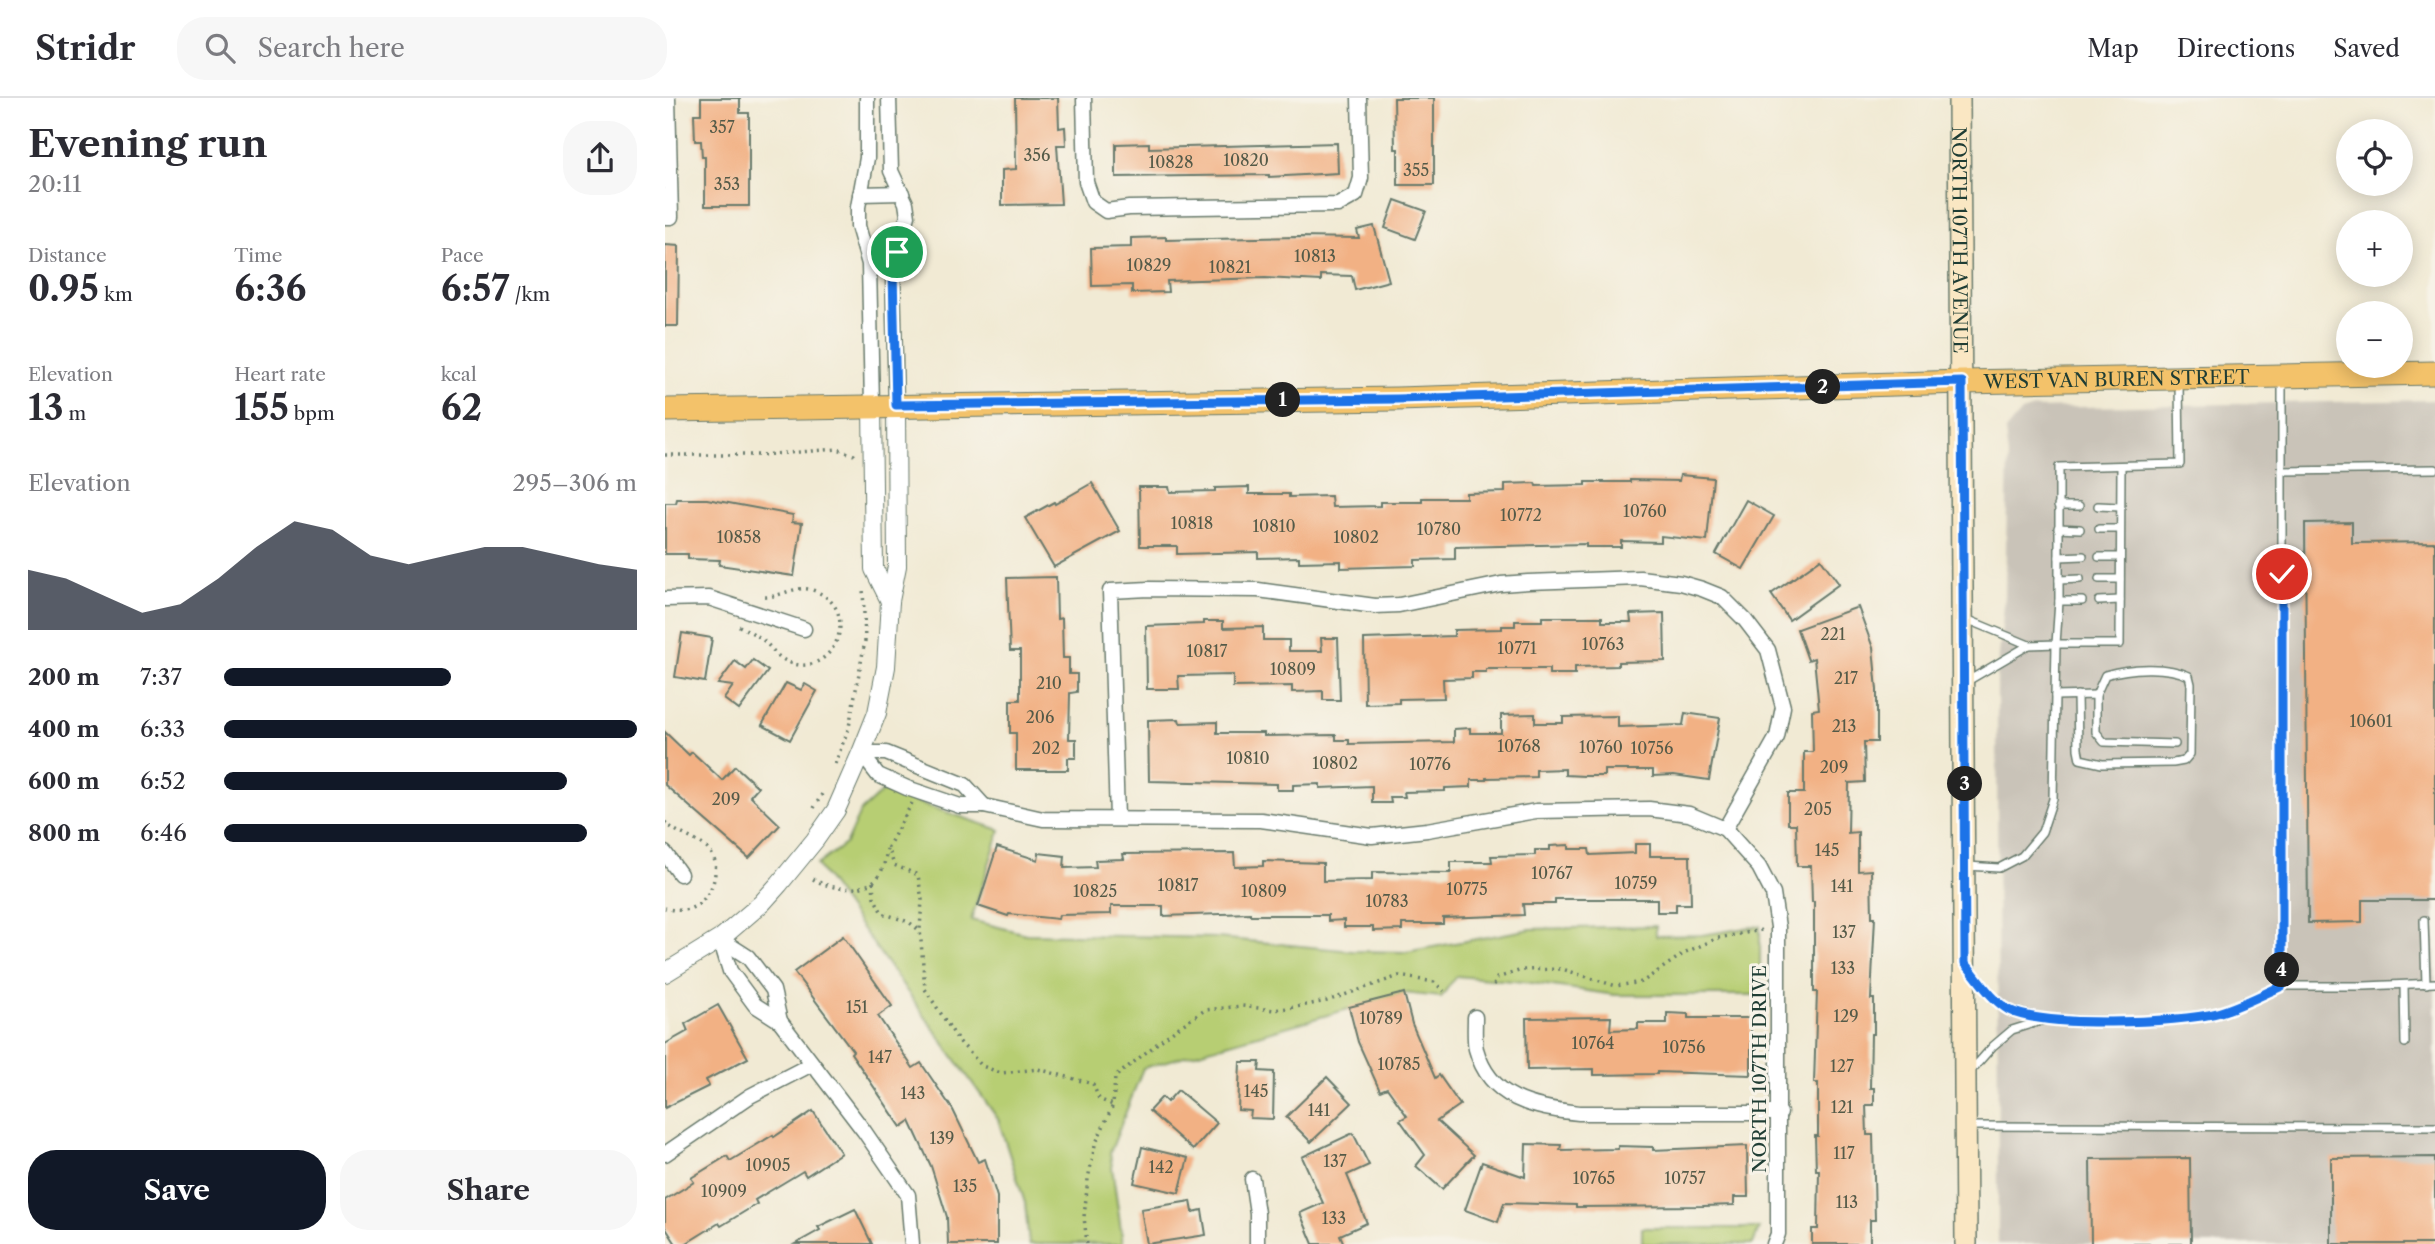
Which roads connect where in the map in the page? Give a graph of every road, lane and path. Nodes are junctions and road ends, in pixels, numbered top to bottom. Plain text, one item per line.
1 (668, 98) edge
2 (866, 98) edge
3 (889, 98) edge
4 (1084, 98) edge
5 (1359, 98) edge
6 (1959, 98) edge
7 (902, 193) junction
8 (860, 194) junction
9 (668, 217) edge
10 (2435, 373) edge
11 (2282, 376) junction
12 (2179, 378) junction
13 (1962, 382) junction
14 (872, 405) junction
15 (896, 405) junction
16 (665, 410) edge
17 (665, 455) edge
18 (859, 465) dead end
19 (2121, 466) junction
20 (2435, 469) edge
21 (2282, 471) junction
22 (2058, 506) junction
23 (2079, 506) dead end
24 (2098, 506) dead end
25 (2120, 507) junction
26 (2058, 528) junction
27 (2080, 528) dead end
28 (2099, 528) dead end
29 (2120, 529) junction
30 (2083, 556) dead end
31 (2059, 557) junction
32 (2099, 557) dead end
33 (2120, 557) junction
34 (2080, 579) dead end
35 (2099, 579) dead end
36 (2120, 579) junction
37 (2059, 580) junction
38 (863, 587) dead end
39 (665, 599) edge
40 (2120, 600) junction
41 (890, 601) junction
42 (2059, 601) junction
43 (2082, 601) dead end
44 (2099, 601) dead end
45 (1963, 618) junction
46 (804, 629) dead end
47 (2056, 644) junction
48 (2029, 645) junction
49 (1964, 683) junction
50 (2077, 695) junction
51 (2096, 695) junction
52 (2055, 696) junction
53 (2175, 744) dead end
54 (862, 753) junction
55 (834, 766) dead end
56 (825, 790) dead end
57 (913, 800) dead end
58 (984, 806) junction
59 (811, 813) dead end
60 (1117, 818) junction
61 (1725, 830) junction
62 (888, 847) junction
63 (665, 853) edge
64 (1965, 866) junction
65 (680, 874) dead end
66 (813, 879) dead end
67 (873, 883) junction
68 (2424, 920) dead end
69 (1762, 930) dead end
70 (921, 932) junction
71 (720, 939) junction
72 (1965, 963) junction
73 (665, 973) edge
74 (2435, 983) edge
75 (2426, 984) junction
76 (1494, 985) dead end
77 (2404, 985) junction
78 (2282, 986) junction
79 (1444, 991) dead end
80 (1475, 1017) dead end
81 (2044, 1019) junction
82 (780, 1021) junction
83 (2405, 1042) dead end
84 (812, 1063) junction
85 (1966, 1077) junction
86 (1113, 1105) junction
87 (1780, 1113) junction
88 (1966, 1126) junction
89 (2435, 1127) edge
90 (665, 1154) edge
91 (1252, 1179) dead end
92 (912, 1244) edge
93 (1087, 1244) edge
94 (1257, 1244) edge
95 (1774, 1244) edge
96 (1966, 1244) edge

1 - 9 street
2 - 8 street
3 - 7 street
4 - 5 street
6 - 13 main road, NORTH 107TH AVENUE
7 - 8 street
7 - 15 street
8 - 14 street
10 - 11 main road, WEST VAN BUREN STREET
11 - 12 main road, WEST VAN BUREN STREET
11 - 21 lane
12 - 13 main road, WEST VAN BUREN STREET
12 - 19 lane
13 - 15 main road, WEST VAN BUREN STREET
13 - 45 main road, NORTH 107TH AVENUE
14 - 15 main road, WEST VAN BUREN STREET
14 - 16 main road, WEST VAN BUREN STREET
14 - 41 street
15 - 41 street
17 - 18 path
19 - 22 lane
19 - 25 lane
20 - 21 lane
21 - 78 lane
22 - 23 lane
22 - 26 lane
24 - 25 lane
25 - 29 lane
26 - 27 lane
26 - 31 lane
28 - 29 lane
29 - 33 lane
30 - 31 lane
31 - 37 lane
32 - 33 lane
33 - 36 lane
34 - 37 lane
35 - 36 lane
36 - 40 lane
37 - 42 lane
38 - 55 path
39 - 46 street
40 - 44 lane
40 - 47 lane
41 - 54 street
42 - 43 lane
42 - 47 lane
45 - 48 lane
45 - 49 main road, NORTH 107TH AVENUE
47 - 48 lane
47 - 52 lane
48 - 49 lane
49 - 64 main road, NORTH 107TH AVENUE
50 - 51 lane
50 - 51 lane
50 - 52 lane
51 - 53 lane
52 - 64 lane
54 - 58 street
54 - 58 street
54 - 71 street
56 - 59 path
57 - 62 path
58 - 60 street
60 - 61 street
60 - 61 street
61 - 87 street, NORTH 107TH DRIVE
62 - 67 path
62 - 70 path
63 - 65 street
64 - 72 main road, NORTH 107TH AVENUE
66 - 67 path
67 - 70 path
68 - 75 lane
69 - 76 path
70 - 86 path
71 - 73 street
71 - 82 street
71 - 82 street
72 - 81 lane
72 - 85 main road, NORTH 107TH AVENUE
74 - 75 lane
75 - 77 lane
77 - 78 lane
77 - 83 lane
78 - 81 lane
79 - 86 path
80 - 87 street
81 - 85 lane
82 - 84 street
84 - 90 street
84 - 92 street
85 - 88 main road, NORTH 107TH AVENUE
86 - 93 path
87 - 95 street, NORTH 107TH DRIVE
88 - 89 lane
88 - 96 main road, NORTH 107TH AVENUE
91 - 94 street

